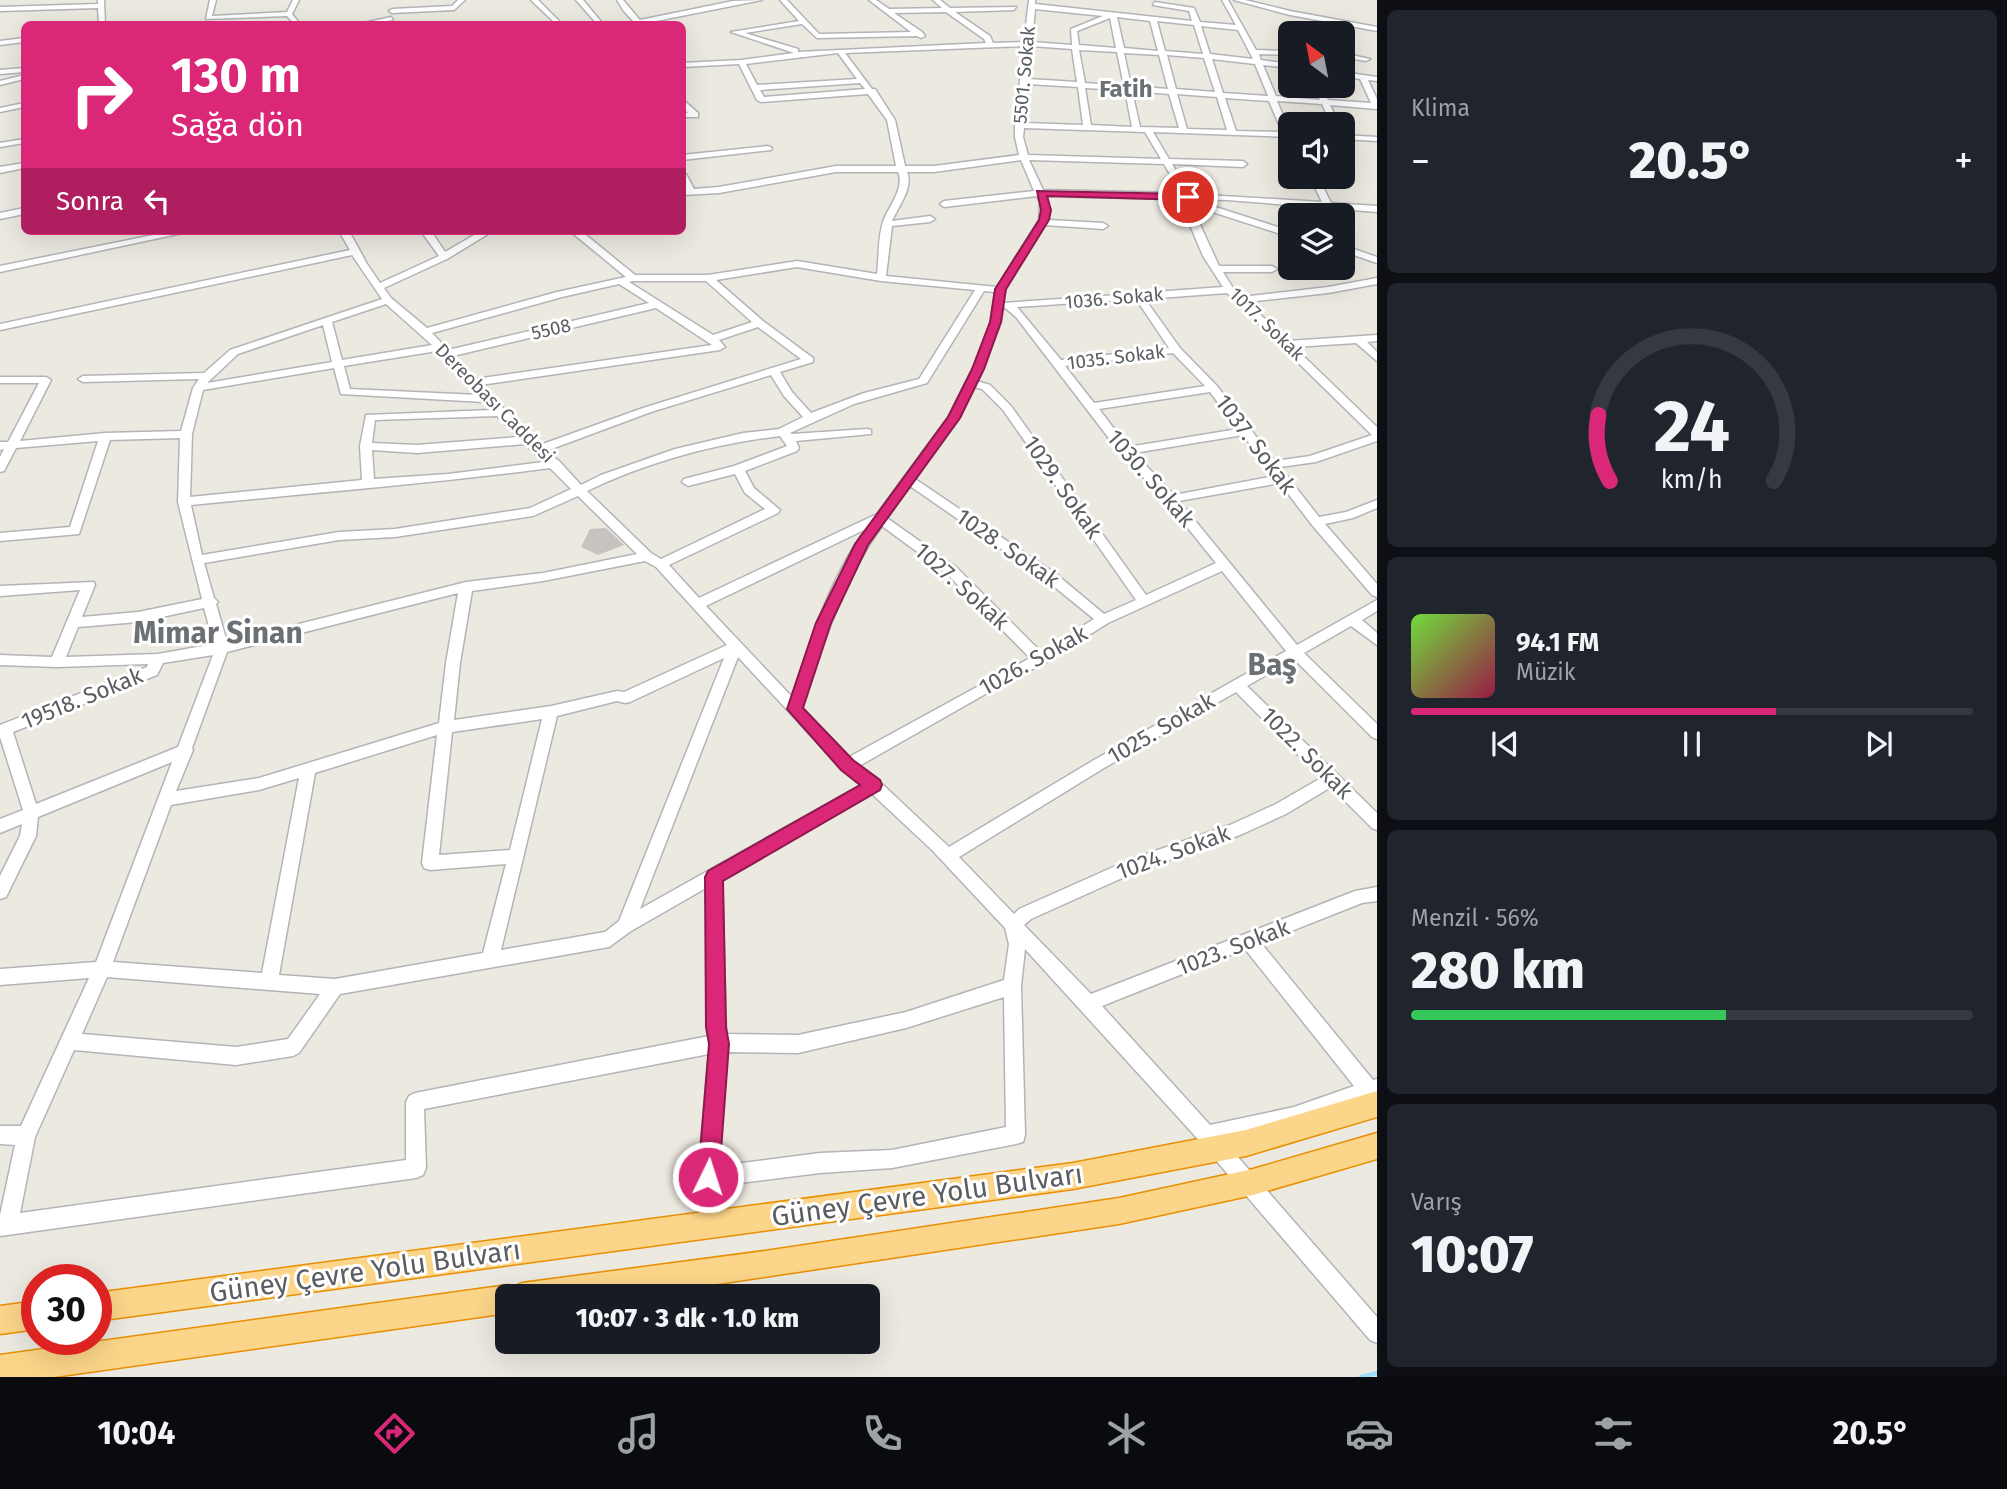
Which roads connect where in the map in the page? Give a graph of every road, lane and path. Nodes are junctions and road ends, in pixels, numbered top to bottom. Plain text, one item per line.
1 (213, 0) edge
2 (296, 0) edge
3 (462, 0) edge
4 (534, 0) edge
5 (579, 0) edge
6 (620, 0) edge
7 (759, 0) edge
8 (783, 0) edge
9 (872, 0) edge
10 (936, 0) edge
11 (997, 0) edge
12 (1159, 0) edge
13 (1225, 0) edge
14 (1237, 0) edge
15 (1271, 0) edge
16 (101, 3) edge
17 (1030, 5) edge
18 (1262, 7) junction
19 (1014, 8) junction
20 (0, 9) edge
21 (948, 10) junction
22 (889, 11) junction
23 (289, 14) junction
24 (1113, 14) junction
25 (391, 15) edge
26 (1153, 18) junction
27 (102, 21) edge
28 (295, 21) edge
29 (372, 21) edge
30 (556, 21) edge
31 (597, 21) edge
32 (633, 21) edge
33 (657, 21) edge
34 (804, 22) junction
35 (1196, 23) junction
36 (1240, 27) junction
37 (1377, 29) edge
38 (919, 34) junction
39 (21, 40) edge
40 (0, 43) edge
41 (990, 44) junction
42 (1027, 44) junction
43 (933, 46) junction
44 (1077, 46) junction
45 (1118, 49) junction
46 (841, 52) junction
47 (1162, 52) junction
48 (1254, 52) junction
49 (1278, 53) edge
50 (802, 54) junction
51 (1206, 56) junction
52 (1355, 57) edge
53 (1366, 60) dead end
54 (1256, 61) junction
55 (741, 62) junction
56 (1278, 64) edge
57 (686, 65) edge
58 (21, 69) edge
59 (0, 72) edge
60 (1355, 76) edge
61 (1363, 77) junction
62 (21, 79) edge
63 (1377, 79) edge
64 (862, 81) junction
65 (1024, 81) junction
66 (0, 83) edge
67 (1082, 86) junction
68 (754, 88) junction
69 (1128, 88) junction
70 (872, 91) junction
71 (1172, 91) junction
72 (1219, 94) junction
73 (1270, 97) junction
74 (1323, 98) edge
75 (1325, 101) junction
76 (686, 105) edge
77 (21, 106) edge
78 (1377, 106) edge
79 (0, 110) edge
80 (1330, 112) edge
81 (1278, 114) edge
82 (686, 115) edge
83 (1019, 125) junction
84 (1087, 126) junction
85 (1136, 128) junction
86 (1147, 129) junction
87 (1183, 130) junction
88 (1232, 132) junction
89 (1278, 134) edge
90 (1355, 138) edge
91 (1377, 139) edge
92 (21, 142) edge
93 (0, 145) edge
94 (768, 148) dead end
95 (1024, 157) junction
96 (686, 158) edge
97 (1165, 161) junction
98 (1243, 164) dead end
99 (21, 166) edge
100 (0, 170) edge
101 (902, 170) junction
102 (687, 192) edge
103 (1041, 193) junction
104 (1185, 198) junction
105 (1302, 203) edge
106 (944, 204) dead end
107 (1355, 207) edge
108 (1377, 209) edge
109 (21, 212) edge
110 (0, 216) edge
111 (930, 219) dead end
112 (1043, 222) junction
113 (887, 224) junction
114 (1103, 226) dead end
115 (1278, 230) edge
116 (167, 235) edge
117 (346, 235) edge
118 (429, 235) edge
119 (481, 235) edge
120 (580, 235) edge
121 (354, 252) junction
122 (1355, 252) edge
123 (444, 257) junction
124 (1377, 260) edge
125 (0, 269) edge
126 (1272, 269) dead end
127 (1217, 270) junction
128 (633, 278) junction
129 (708, 278) junction
130 (881, 278) junction
131 (621, 281) junction
132 (1377, 281) edge
133 (982, 286) junction
134 (379, 287) junction
135 (1000, 289) junction
136 (1229, 290) junction
137 (1137, 294) junction
138 (388, 300) junction
139 (1241, 300) junction
140 (655, 305) junction
141 (1004, 305) junction
142 (327, 321) junction
143 (759, 323) junction
144 (0, 327) edge
145 (425, 332) junction
146 (1377, 338) edge
147 (712, 339) junction
148 (1358, 339) junction
149 (1286, 344) junction
150 (1176, 350) junction
151 (443, 351) junction
152 (1377, 358) edge
153 (1057, 364) junction
154 (339, 365) junction
155 (774, 371) junction
156 (206, 376) junction
157 (83, 379) dead end
158 (0, 380) edge
159 (471, 383) junction
160 (971, 383) junction
161 (198, 388) junction
162 (1213, 388) junction
163 (487, 399) junction
164 (1092, 407) junction
165 (500, 413) junction
166 (809, 417) junction
167 (1245, 431) junction
168 (867, 432) dead end
169 (186, 434) junction
170 (785, 435) junction
171 (1377, 435) edge
172 (104, 438) junction
173 (14, 444) junction
174 (535, 445) junction
175 (0, 446) edge
176 (366, 446) junction
177 (1125, 451) junction
178 (555, 464) junction
179 (1272, 465) junction
180 (0, 468) edge
181 (738, 469) junction
182 (1282, 479) junction
183 (910, 481) junction
184 (368, 482) junction
185 (688, 482) dead end
186 (581, 489) junction
187 (1171, 499) junction
188 (184, 502) junction
189 (1377, 504) edge
190 (879, 518) junction
191 (1316, 522) junction
192 (0, 537) edge
193 (197, 560) junction
194 (654, 560) junction
195 (1224, 565) junction
196 (466, 587) junction
197 (0, 590) edge
198 (1377, 592) edge
199 (211, 602) junction
200 (1144, 602) junction
201 (696, 605) junction
202 (1377, 605) edge
203 (1352, 619) junction
204 (1103, 620) junction
205 (72, 623) junction
206 (1377, 640) edge
207 (735, 647) junction
208 (222, 648) junction
209 (1294, 651) junction
210 (158, 659) junction
211 (1040, 659) junction
212 (0, 660) edge
213 (58, 662) junction
214 (1237, 684) junction
215 (795, 709) junction
216 (551, 712) junction
217 (444, 727) junction
218 (2, 730) edge
219 (1377, 733) edge
220 (186, 750) junction
221 (847, 765) junction
222 (308, 769) junction
223 (1333, 778) junction
224 (874, 785) junction
225 (167, 799) junction
226 (31, 813) junction
227 (1377, 823) edge
228 (0, 826) edge
229 (516, 856) junction
230 (948, 856) junction
231 (714, 877) junction
232 (0, 892) edge
233 (1377, 894) edge
234 (1013, 925) junction
235 (625, 926) junction
236 (1249, 941) junction
237 (490, 960) junction
238 (102, 969) junction
239 (0, 977) edge
240 (269, 982) junction
241 (1012, 986) junction
242 (335, 987) junction
243 (1089, 1003) junction
244 (69, 1041) junction
245 (719, 1044) junction
246 (1374, 1094) edge
247 (0, 1135) edge
248 (26, 1136) junction
249 (1214, 1142) junction
250 (1377, 1146) edge
251 (1250, 1181) junction
252 (4, 1225) edge
253 (621, 1284) edge
254 (495, 1301) edge
255 (112, 1305) edge
256 (21, 1317) edge
257 (0, 1320) edge
258 (1377, 1333) edge
259 (0, 1370) edge

1 - 23 street
2 - 23 street
3 - 25 street
4 - 30 street
5 - 31 street
6 - 32 street
7 - 33 street
8 - 34 street
9 - 22 street
10 - 21 street
11 - 19 street
12 - 35 street
13 - 36 street
14 - 18 street
15 - 18 street
16 - 20 street
16 - 27 street
17 - 19 street
17 - 24 street
17 - 42 street, 5501. Sokak
18 - 37 street
19 - 21 street
21 - 22 street
21 - 41 street
22 - 38 street
23 - 28 street
24 - 26 street
24 - 44 street
24 - 45 street
25 - 29 street
26 - 35 street
26 - 47 street
34 - 38 street
34 - 50 street
35 - 36 street
35 - 51 street
36 - 48 street
38 - 43 street
39 - 40 street
41 - 42 street
41 - 43 street
42 - 44 street
42 - 65 street, 5501. Sokak
43 - 46 street
44 - 45 street
44 - 67 street
45 - 47 street
45 - 69 street
46 - 50 street
46 - 64 street
47 - 51 street
47 - 71 street
48 - 49 street
48 - 54 street
50 - 55 street
51 - 54 street
51 - 72 street
52 - 53 street
54 - 56 street
54 - 73 street
55 - 57 street
55 - 68 street
58 - 59 street
60 - 61 street
61 - 63 street
61 - 78 street
62 - 66 street
64 - 68 street
64 - 70 street
65 - 67 street
65 - 83 street, 5501. Sokak
67 - 69 street
67 - 84 street
68 - 70 street
69 - 71 street
69 - 85 street
70 - 101 street
71 - 72 street
71 - 87 street
72 - 73 street
72 - 88 street
73 - 75 street
73 - 81 street
74 - 75 street
75 - 78 street
75 - 80 street
76 - 82 street
77 - 79 street
83 - 84 street
83 - 95 street, 5501. Sokak
84 - 85 street
85 - 86 street
86 - 87 street
86 - 97 street, 1017. Sokak
87 - 88 street
88 - 89 street
90 - 91 street
92 - 93 street
94 - 96 street
95 - 97 street
95 - 101 street
95 - 103 street, 5501. Sokak
97 - 98 street
97 - 104 street, 1017. Sokak
99 - 100 street
101 - 102 street
101 - 113 street
103 - 104 street
103 - 106 street
103 - 112 street, 5501. Sokak
104 - 105 street
104 - 115 street
104 - 127 street, 1017. Sokak
107 - 108 street
109 - 110 street
111 - 113 street
112 - 114 street
112 - 135 street
113 - 130 street
116 - 125 street
117 - 121 street, Dereobası Caddesi
118 - 123 street
119 - 123 street
120 - 128 street
121 - 134 street, Dereobası Caddesi
121 - 144 street
122 - 124 street
123 - 134 street
126 - 127 street
127 - 136 street, 1017. Sokak
128 - 129 street
128 - 131 street
129 - 130 street
129 - 143 street
130 - 133 street
131 - 140 street
131 - 145 street
132 - 139 street
133 - 135 street
133 - 166 street
134 - 138 street, Dereobası Caddesi
135 - 141 street
136 - 137 street, 1036. Sokak
136 - 139 street, 1017. Sokak
137 - 141 street, 1036. Sokak
137 - 150 street, 1037. Sokak
138 - 142 street
138 - 145 street, Dereobası Caddesi
139 - 149 street, 1017. Sokak
140 - 147 street
140 - 151 street, 5508
141 - 153 street, 1030. Sokak
141 - 160 street
142 - 154 street
142 - 156 street
143 - 147 street
143 - 155 street
145 - 151 street, Dereobası Caddesi
146 - 148 street
147 - 159 street
148 - 149 street
148 - 152 street
149 - 171 street, 1017. Sokak
150 - 153 street, 1035. Sokak
150 - 162 street, 1037. Sokak
151 - 154 street, 5508
151 - 159 street, Dereobası Caddesi
153 - 164 street, 1030. Sokak
154 - 161 street, 5508
154 - 163 street
155 - 166 street
155 - 174 street
156 - 157 street
156 - 161 street
158 - 173 street
159 - 163 street, Dereobası Caddesi
160 - 183 street
160 - 200 street, 1029. Sokak
161 - 169 street
162 - 164 street
162 - 167 street, 1037. Sokak
163 - 165 street, Dereobası Caddesi
164 - 177 street, 1030. Sokak
165 - 174 street, Dereobası Caddesi
165 - 176 street
166 - 170 street
167 - 177 street
167 - 179 street, 1037. Sokak
168 - 170 street
169 - 172 street
169 - 188 street
170 - 181 street
170 - 186 street
171 - 179 street
172 - 173 street
172 - 192 street
173 - 175 street
173 - 180 street
174 - 176 street
174 - 178 street, Dereobası Caddesi
176 - 184 street
177 - 187 street, 1030. Sokak
178 - 184 street
178 - 186 street, Dereobası Caddesi
179 - 182 street, 1037. Sokak
181 - 185 street
181 - 194 street
182 - 187 street
182 - 191 street, 1037. Sokak
183 - 190 street
183 - 204 street, 1028. Sokak
184 - 188 street
186 - 193 street
186 - 194 street, Dereobası Caddesi
187 - 195 street, 1030. Sokak
188 - 193 street
189 - 191 street
190 - 201 street
190 - 211 street, 1027. Sokak
190 - 215 street
191 - 198 street, 1037. Sokak
193 - 199 street
194 - 196 street
194 - 201 street, Dereobası Caddesi
195 - 200 street, 1026. Sokak
195 - 209 street, 1030. Sokak
196 - 208 street
196 - 217 street
197 - 205 street
199 - 205 street
199 - 208 street
200 - 204 street, 1026. Sokak
201 - 207 street, Dereobası Caddesi
202 - 203 street, 1025. Sokak
203 - 206 street
203 - 209 street, 1025. Sokak
204 - 211 street, 1026. Sokak
205 - 213 street
207 - 215 street, Dereobası Caddesi
207 - 216 street
207 - 235 street
208 - 210 street
208 - 220 street
209 - 214 street, 1025. Sokak
209 - 219 street, 1030. Sokak
210 - 213 street
210 - 218 street, 19518. Sokak
211 - 221 street, 1026. Sokak
212 - 213 street
214 - 223 street, 1022. Sokak
214 - 230 street, 1025. Sokak
215 - 221 street, Dereobası Caddesi
216 - 217 street
216 - 229 street
217 - 222 street
217 - 229 street
218 - 226 street
220 - 225 street
220 - 226 street
221 - 224 street, Dereobası Caddesi
222 - 225 street
222 - 240 street
223 - 227 street, 1022. Sokak
223 - 234 street, 1024. Sokak
224 - 230 street, Dereobası Caddesi
224 - 231 street
225 - 238 street
226 - 228 street
226 - 232 street
229 - 237 street
230 - 234 street, Dereobası Caddesi
231 - 235 street
231 - 245 street
233 - 236 street, 1023. Sokak
234 - 241 street
234 - 243 street, Dereobası Caddesi
235 - 237 street
236 - 243 street, 1023. Sokak
236 - 246 street
237 - 242 street
238 - 239 street
238 - 240 street
238 - 244 street
240 - 242 street
241 - 245 street
241 - 245 street
242 - 244 street
243 - 249 street, Dereobası Caddesi
244 - 248 street
245 - 252 street
246 - 249 highway, Güney Çevre Yolu Bulvarı
247 - 248 street
248 - 252 street
249 - 251 street, Dereobası Caddesi
249 - 255 highway, Güney Çevre Yolu Bulvarı
250 - 251 highway, Güney Çevre Yolu Bulvarı
251 - 253 highway, Güney Çevre Yolu Bulvarı
251 - 258 street, Dereobası Caddesi
254 - 259 highway, Güney Çevre Yolu Bulvarı
256 - 257 highway

